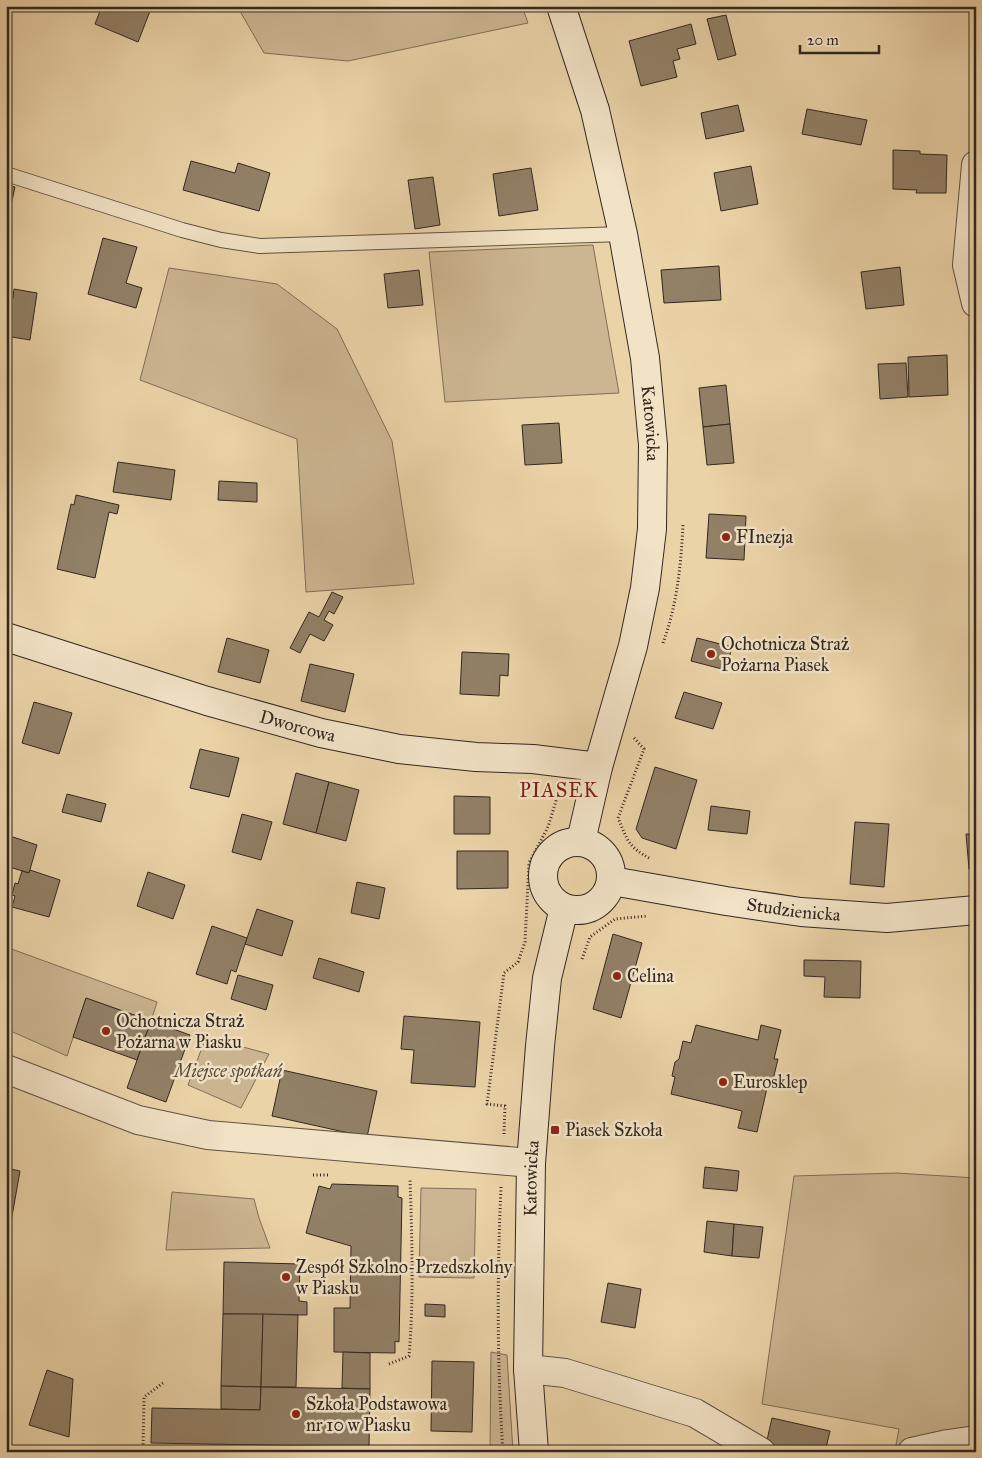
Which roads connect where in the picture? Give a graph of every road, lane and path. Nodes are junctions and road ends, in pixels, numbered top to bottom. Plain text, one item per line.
1 (561, 6) edge
2 (976, 165) edge
3 (6, 174) edge
4 (623, 234) junction
5 (976, 303) edge
6 (683, 525) dead end
7 (7, 642) edge
8 (662, 646) dead end
9 (632, 736) dead end
10 (598, 767) junction
11 (580, 841) junction
12 (612, 881) junction
13 (651, 888) junction
14 (564, 908) junction
15 (976, 910) edge
16 (646, 916) junction
17 (656, 918) dead end
18 (525, 942) dead end
19 (554, 947) junction
20 (6, 1069) edge
21 (531, 1163) junction
22 (313, 1174) dead end
23 (332, 1175) dead end
24 (410, 1176) dead end
25 (389, 1364) dead end
26 (528, 1368) junction
27 (163, 1383) dead end
28 (976, 1440) edge
29 (263, 1452) edge
30 (534, 1452) edge
31 (761, 1452) edge
32 (912, 1452) edge

1 - 4 street, Katowicka
2 - 5 street
3 - 4 lane
4 - 10 street, Katowicka
6 - 8 path
7 - 10 street, Dworcowa
9 - 13 path
10 - 11 street, Katowicka
11 - 12 street
11 - 14 street
12 - 13 street, Studzienicka
12 - 14 street
13 - 15 street, Studzienicka
13 - 16 path
14 - 19 street, Katowicka
16 - 17 path
16 - 19 path
18 - 19 path
19 - 21 street, Katowicka
20 - 21 street
21 - 26 street, Katowicka
22 - 23 path
24 - 25 path
26 - 30 street, Katowicka
26 - 31 street
27 - 29 path
28 - 32 street

